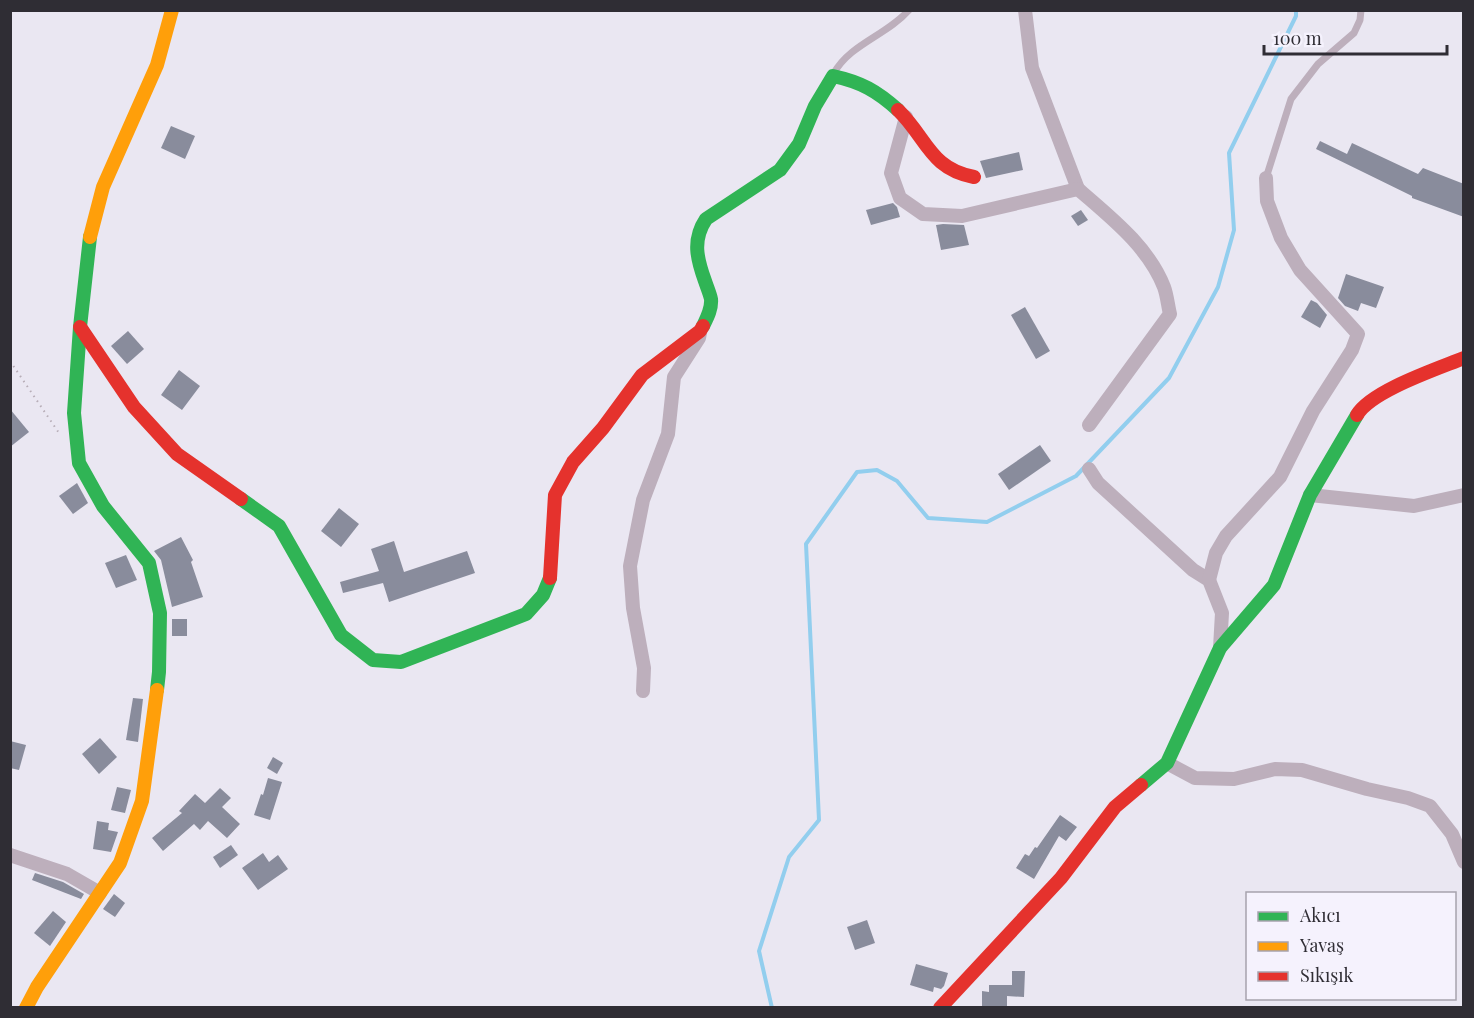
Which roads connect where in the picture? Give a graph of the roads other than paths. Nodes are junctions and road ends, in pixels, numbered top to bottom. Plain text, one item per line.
1 (172, 10) edge
2 (909, 10) edge
3 (1025, 10) edge
4 (1361, 10) edge
5 (833, 75) junction
6 (906, 117) junction
7 (974, 177) dead end
8 (1266, 178) joint
9 (1078, 189) junction
10 (80, 327) junction
11 (700, 331) junction
12 (1464, 358) edge
13 (1089, 425) dead end
14 (1089, 469) dead end
15 (1310, 495) junction
16 (1464, 495) edge
17 (1209, 580) junction
18 (1220, 648) junction
19 (643, 691) dead end
20 (1167, 763) junction
21 (10, 855) edge
22 (1464, 862) edge
23 (100, 893) junction
24 (26, 1008) edge
25 (940, 1008) edge

1 - 10 street
2 - 5 lane
3 - 9 street
4 - 8 lane
5 - 6 street
5 - 11 street
6 - 7 street
6 - 9 street
8 - 17 street
9 - 13 street
10 - 11 street
10 - 23 street
11 - 19 street
12 - 15 street
14 - 17 street
15 - 16 street
15 - 18 street
17 - 18 street
18 - 20 street
20 - 22 street
20 - 25 street
21 - 23 street
23 - 24 street

